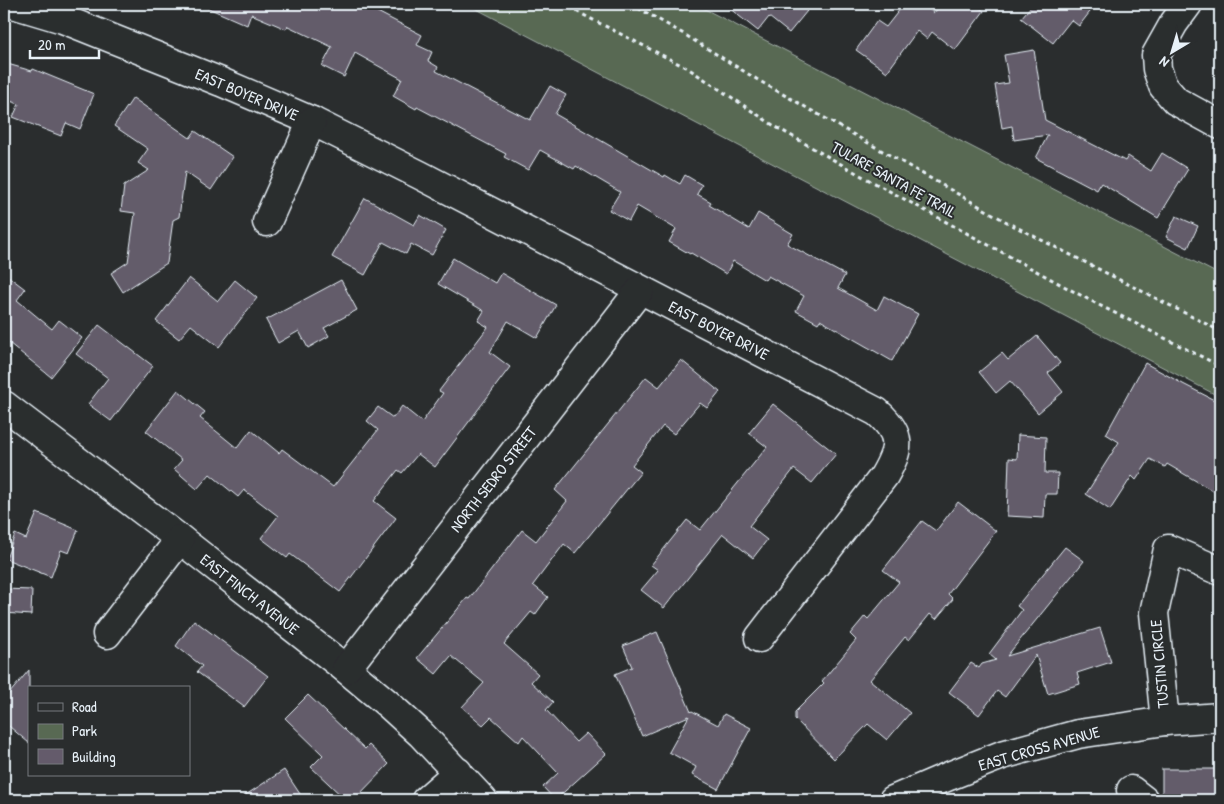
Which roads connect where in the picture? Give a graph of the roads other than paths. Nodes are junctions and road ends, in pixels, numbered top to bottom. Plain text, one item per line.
1 (13, 4) edge
2 (1188, 4) edge
3 (312, 121) junction
4 (1220, 125) edge
5 (267, 222) dead end
6 (640, 290) junction
7 (4, 405) edge
8 (180, 539) junction
9 (1220, 571) edge
10 (107, 634) dead end
11 (759, 638) dead end
12 (346, 669) junction
13 (1220, 717) edge
14 (1165, 721) junction
15 (458, 772) junction
16 (906, 797) edge
17 (426, 800) edge
18 (482, 800) edge

1 - 3 street, EAST BOYER DRIVE
2 - 4 street
3 - 5 street, EAST BOYER DRIVE
3 - 6 street, EAST BOYER DRIVE
6 - 11 street, EAST BOYER DRIVE
6 - 12 street, NORTH SEDRO STREET
7 - 8 street, EAST FINCH AVENUE
8 - 10 street
8 - 12 street, EAST FINCH AVENUE
9 - 14 street, TUSTIN CIRCLE
12 - 15 street, EAST FINCH AVENUE
13 - 14 street, EAST CROSS AVENUE
14 - 16 street, EAST CROSS AVENUE
15 - 17 street
15 - 18 street, EAST FINCH AVENUE

